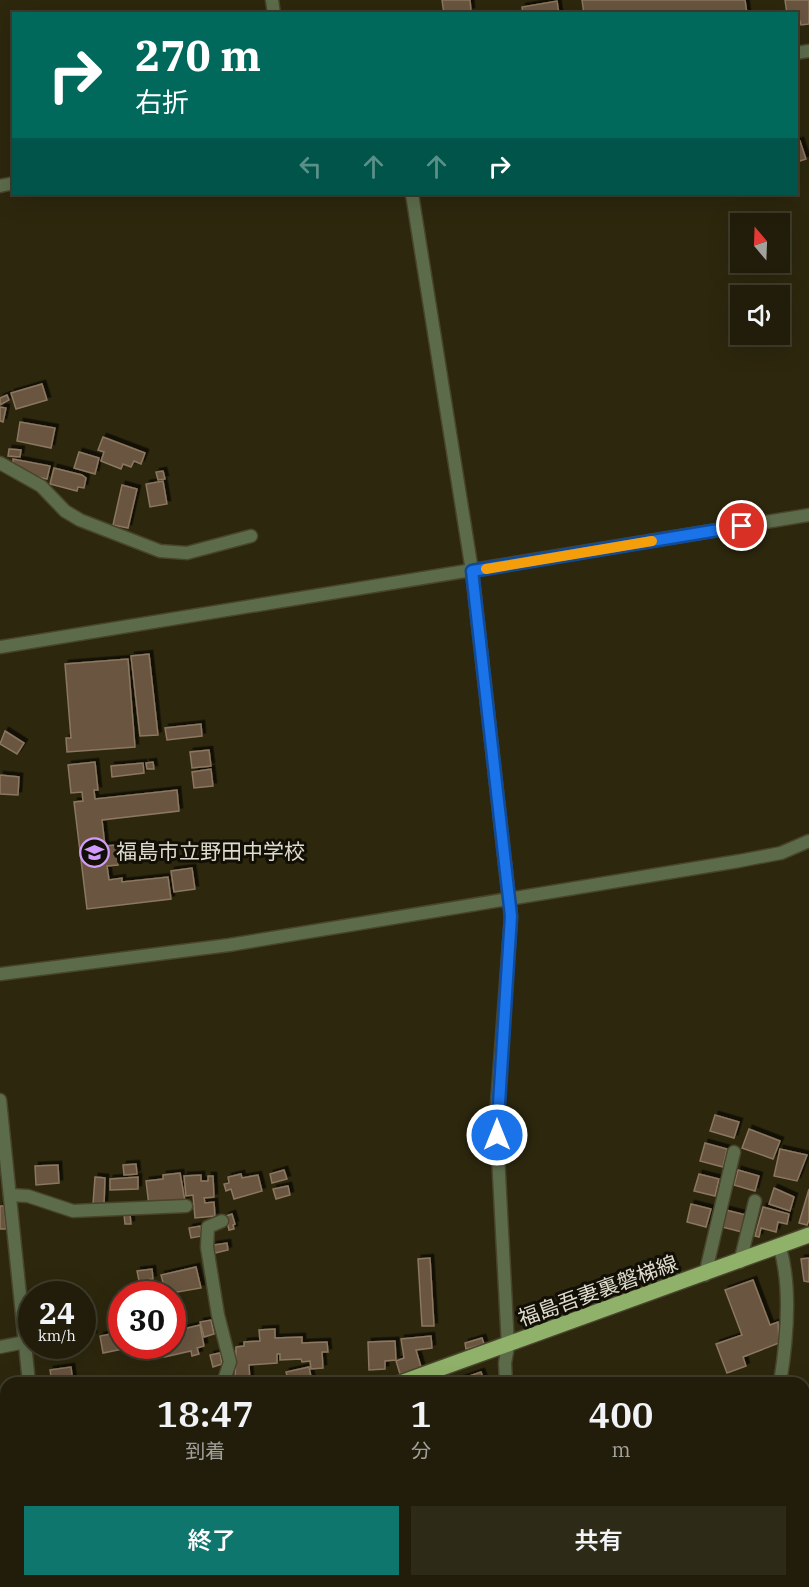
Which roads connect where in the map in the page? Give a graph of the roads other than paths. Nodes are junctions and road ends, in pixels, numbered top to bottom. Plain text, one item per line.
1 (412, 195) edge
2 (0, 463) edge
3 (809, 515) edge
4 (251, 536) dead end
5 (472, 571) junction
6 (0, 647) edge
7 (809, 841) edge
8 (509, 899) junction
9 (0, 974) edge
10 (0, 1100) edge
11 (734, 1152) dead end
12 (10, 1195) junction
13 (755, 1201) dead end
14 (186, 1206) dead end
15 (222, 1221) dead end
16 (809, 1236) edge
17 (780, 1248) junction
18 (740, 1262) junction
19 (705, 1275) junction
20 (19, 1281) edge
21 (18, 1343) edge
22 (508, 1346) junction
23 (0, 1347) edge
24 (27, 1359) edge
25 (28, 1377) edge
26 (225, 1377) edge
27 (418, 1377) edge
28 (506, 1377) edge
29 (781, 1377) edge

1 - 5 street
2 - 4 street
3 - 5 street
5 - 6 street
5 - 8 street
7 - 8 street
8 - 9 street
8 - 22 street
10 - 12 street
11 - 19 street
12 - 14 street
12 - 20 street
13 - 18 street
15 - 26 street
16 - 17 main road, 福島吾妻裏磐梯線
17 - 18 main road, 福島吾妻裏磐梯線
17 - 29 street
18 - 19 main road, 福島吾妻裏磐梯線
19 - 22 main road, 福島吾妻裏磐梯線
21 - 23 street
22 - 27 main road, 福島吾妻裏磐梯線
22 - 28 street
24 - 25 street

